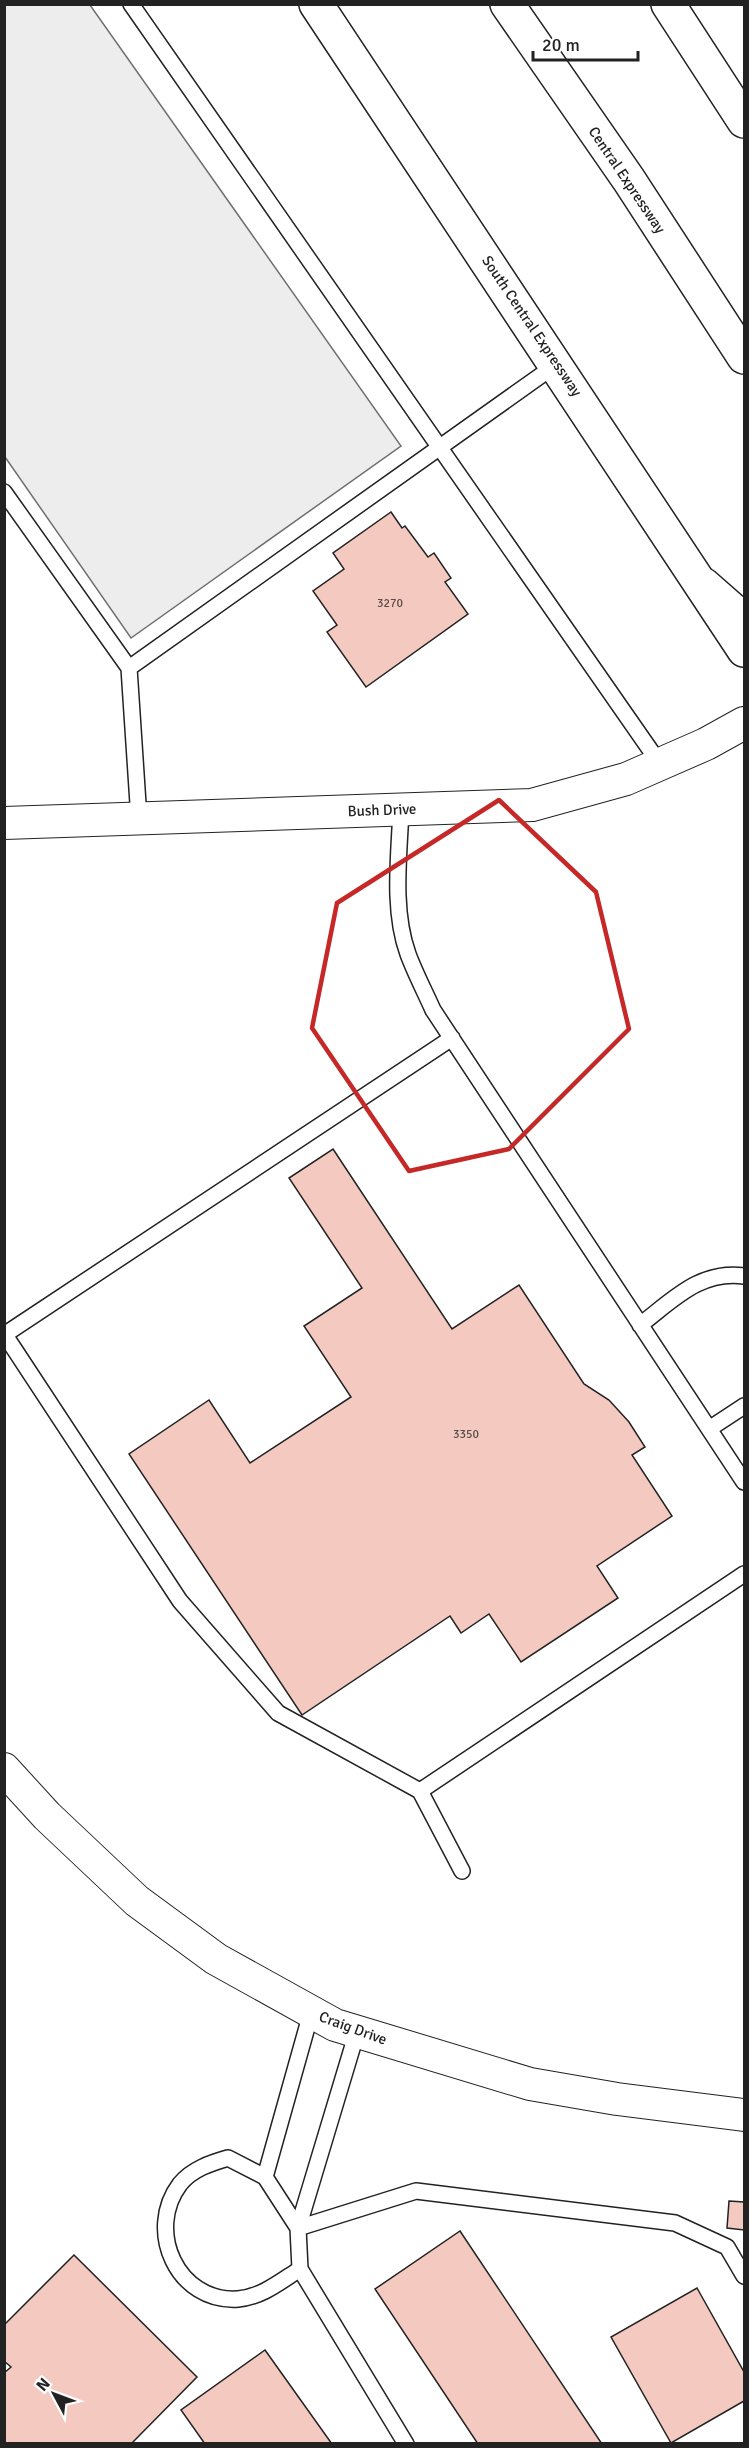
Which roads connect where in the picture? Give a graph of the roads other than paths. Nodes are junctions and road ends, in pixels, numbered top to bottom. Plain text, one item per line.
1 (131, 4) edge
2 (316, 4) edge
3 (507, 4) edge
4 (668, 4) edge
5 (744, 122) edge
6 (744, 357) edge
7 (557, 364) junction
8 (438, 447) junction
9 (4, 492) edge
10 (704, 585) junction
11 (744, 620) edge
12 (744, 650) edge
13 (129, 668) junction
14 (744, 723) edge
15 (660, 764) junction
16 (401, 810) junction
17 (139, 819) junction
18 (4, 823) edge
19 (452, 1038) junction
20 (744, 1276) edge
21 (640, 1324) junction
22 (5, 1335) edge
23 (744, 1406) edge
24 (709, 1429) junction
25 (744, 1482) edge
26 (744, 1574) edge
27 (4, 1769) edge
28 (420, 1791) junction
29 (462, 1871) dead end
30 (311, 2013) junction
31 (357, 2032) junction
32 (744, 2115) edge
33 (265, 2177) junction
34 (298, 2228) junction
35 (300, 2269) junction
36 (744, 2276) edge
37 (406, 2444) edge

1 - 8 lane
2 - 7 main road, South Central Expressway
3 - 6 main road, Central Expressway
4 - 5 main road
7 - 8 lane
7 - 10 main road, South Central Expressway
8 - 13 lane
8 - 15 lane
9 - 13 lane
10 - 11 main road
10 - 12 main road, South Central Expressway
13 - 17 lane
14 - 15 street, Bush Drive
15 - 16 street, Bush Drive
16 - 17 street, Bush Drive
16 - 19 lane
17 - 18 street, Bush Drive
19 - 21 lane
19 - 22 lane
20 - 21 lane
21 - 24 lane
22 - 28 lane
23 - 24 lane
24 - 25 lane
26 - 28 lane
27 - 30 street, Craig Drive
28 - 29 lane
30 - 31 street, Craig Drive
30 - 33 lane
31 - 32 street, Craig Drive
31 - 34 lane
33 - 34 lane
33 - 35 lane
34 - 35 lane
34 - 36 lane
35 - 37 lane

